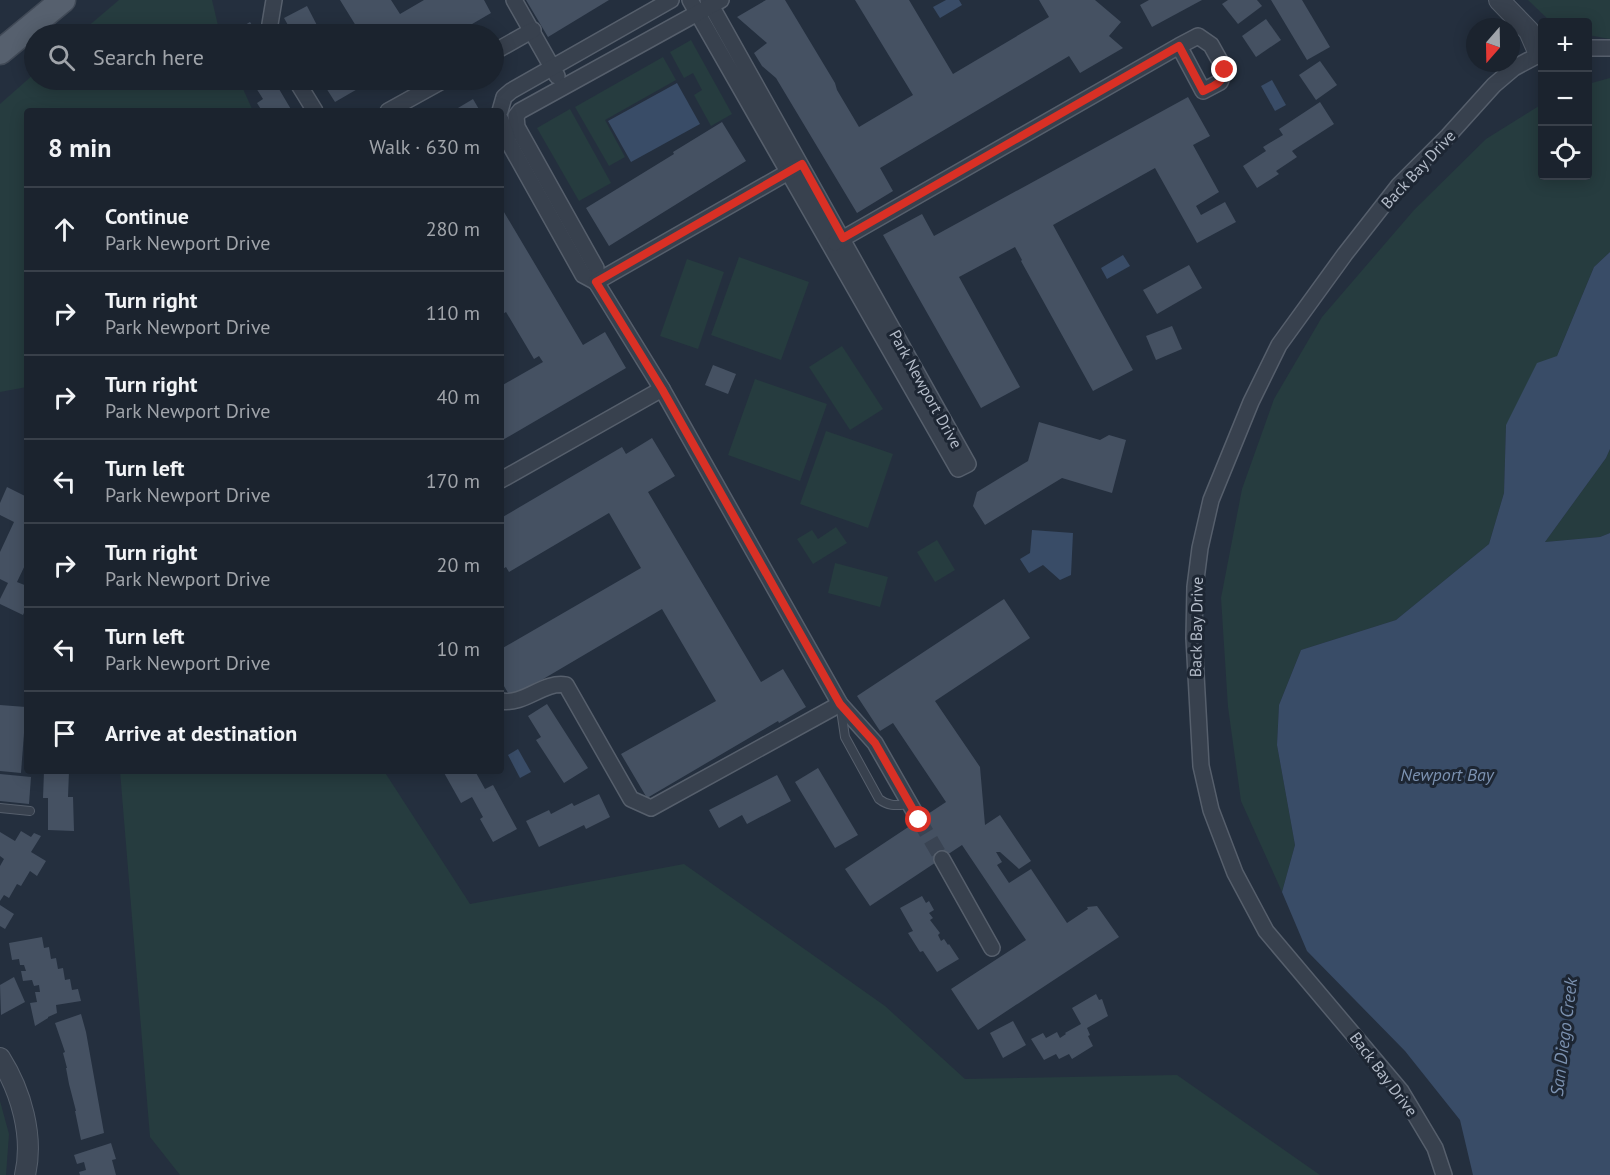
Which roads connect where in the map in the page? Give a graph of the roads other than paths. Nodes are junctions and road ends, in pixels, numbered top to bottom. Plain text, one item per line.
1 (63, 0) edge
2 (274, 0) edge
3 (514, 0) edge
4 (671, 0) edge
5 (1499, 0) edge
6 (713, 2) edge
7 (693, 6) edge
8 (34, 24) edge
9 (270, 24) edge
10 (533, 30) junction
11 (24, 32) edge
12 (504, 46) edge
13 (1179, 46) dead end
14 (1538, 48) edge
15 (1592, 48) edge
16 (1610, 48) edge
17 (0, 52) edge
18 (1538, 55) edge
19 (552, 67) junction
20 (562, 87) junction
21 (302, 90) edge
22 (426, 90) edge
23 (313, 108) edge
24 (393, 108) edge
25 (504, 115) edge
26 (795, 168) junction
27 (836, 242) junction
28 (596, 282) junction
29 (662, 389) junction
30 (504, 478) edge
31 (504, 702) edge
32 (840, 704) junction
33 (910, 804) junction
34 (0, 808) edge
35 (30, 811) dead end
36 (919, 820) tunnel mouth
37 (942, 859) tunnel mouth
38 (992, 948) dead end
39 (0, 1058) edge
40 (25, 1175) edge
41 (1444, 1175) edge

1 - 8 main road
2 - 9 street
3 - 10 street
4 - 19 street
5 - 14 street
6 - 7 street, Park Newport Drive
6 - 26 street, Park Newport Drive
7 - 20 street, Park Newport Drive
7 - 26 street, Park Newport Drive
10 - 12 street
10 - 19 street
11 - 17 main road
13 - 27 street
15 - 16 street
18 - 41 street, Back Bay Drive
19 - 20 street
19 - 25 street
20 - 25 street, Park Newport Drive
21 - 23 street
22 - 24 street
25 - 28 street
26 - 27 street, Park Newport Drive
26 - 28 street
27 - 27 street, Park Newport Drive
28 - 29 street
29 - 30 street
29 - 32 street
31 - 32 street
32 - 33 street
32 - 33 lane
33 - 36 street
34 - 35 lane
37 - 38 street
39 - 40 street

